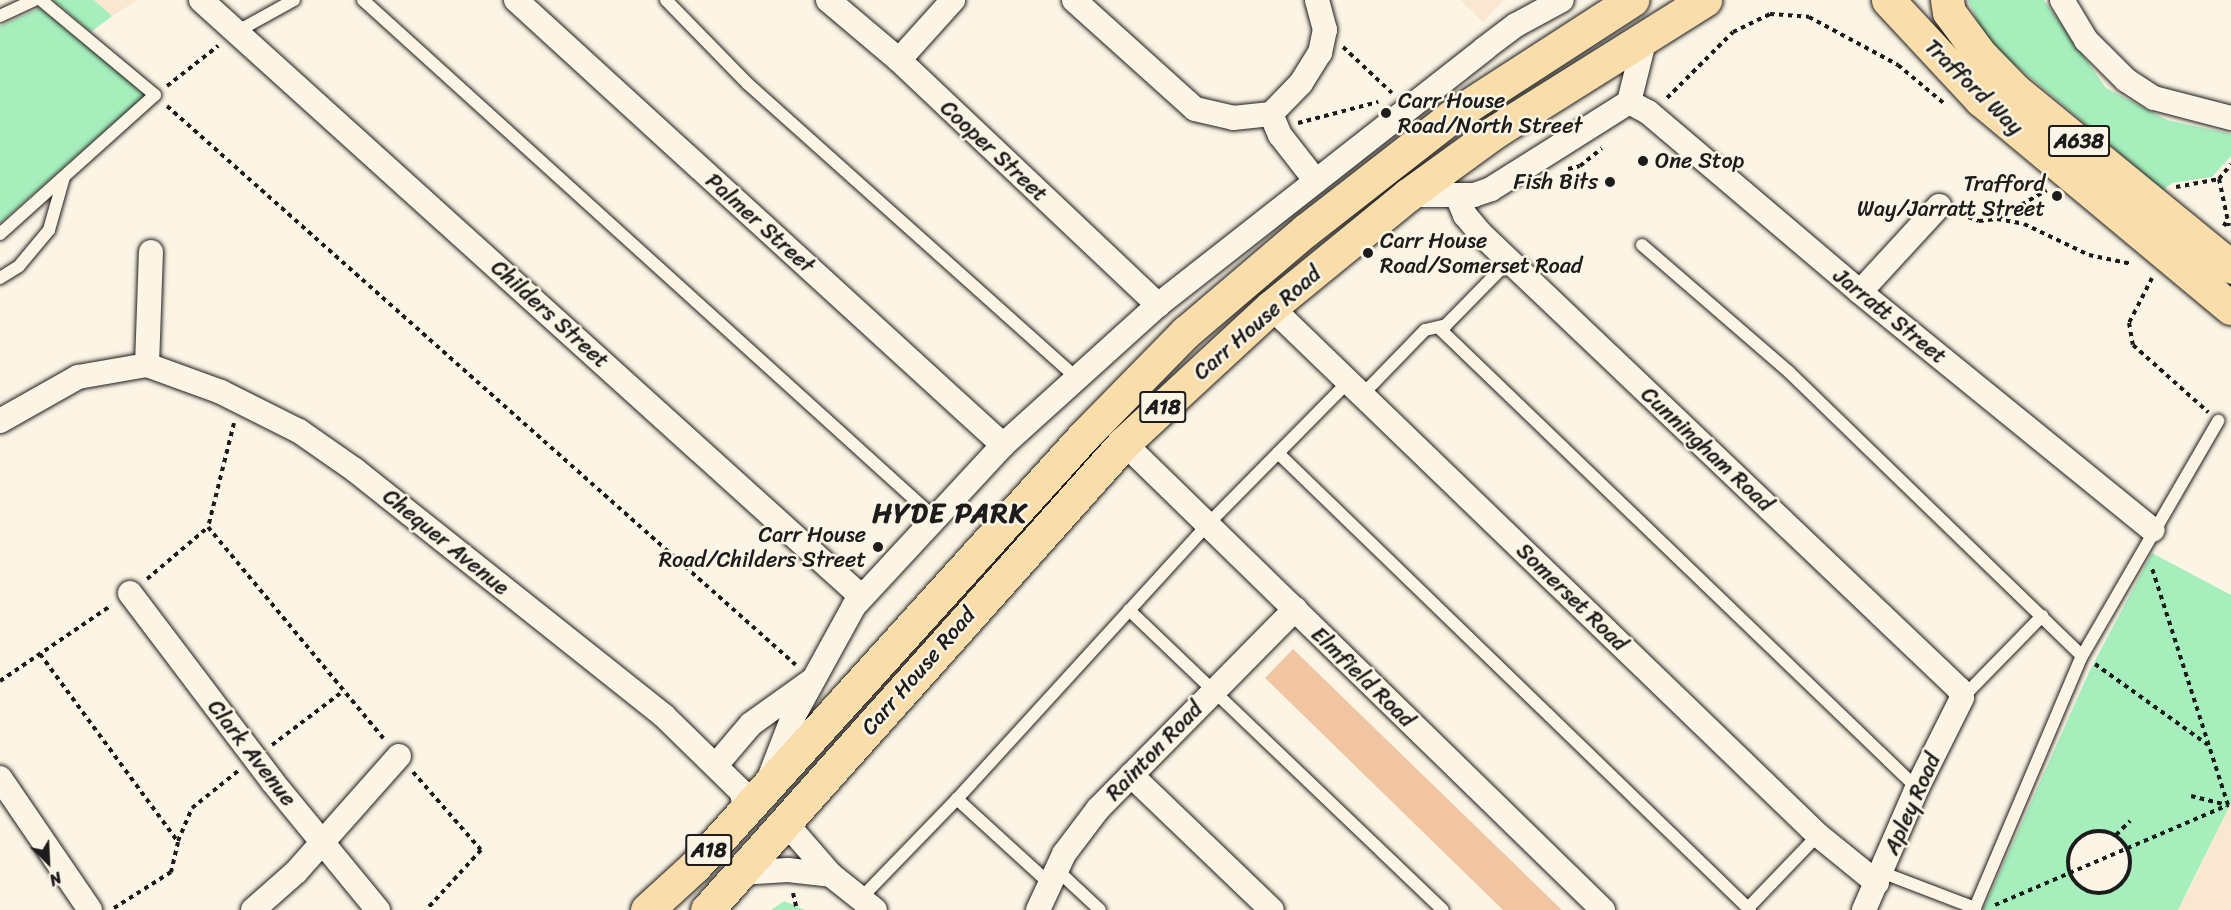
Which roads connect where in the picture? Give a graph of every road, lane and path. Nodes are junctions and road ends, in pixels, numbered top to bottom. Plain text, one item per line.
1 (34, 0) edge
2 (41, 0) edge
3 (201, 0) edge
4 (294, 0) edge
5 (363, 0) edge
6 (516, 0) edge
7 (666, 0) edge
8 (953, 0) edge
9 (1074, 0) edge
10 (1317, 0) edge
11 (1536, 0) edge
12 (1562, 0) edge
13 (1632, 0) edge
14 (1705, 0) edge
15 (1888, 0) edge
16 (1947, 0) edge
17 (2062, 0) edge
18 (832, 2) edge
19 (0, 16) edge
20 (1516, 25) junction
21 (1325, 30) junction
22 (238, 31) junction
23 (1646, 34) junction
24 (899, 60) junction
25 (155, 95) junction
26 (1639, 107) junction
27 (1950, 109) dead end
28 (2231, 118) edge
29 (1274, 122) junction
30 (64, 177) junction
31 (2219, 179) dead end
32 (1315, 180) junction
33 (2038, 183) dead end
34 (2047, 190) junction
35 (1408, 195) junction
36 (1457, 196) junction
37 (2054, 196) dead end
38 (1939, 206) joint
39 (1997, 219) junction
40 (2229, 226) dead end
41 (0, 234) edge
42 (1642, 245) dead end
43 (151, 252) dead end
44 (2123, 256) dead end
45 (1509, 261) junction
46 (2132, 264) junction
47 (2231, 267) edge
48 (2139, 269) dead end
49 (2146, 273) dead end
50 (0, 278) edge
51 (2152, 278) junction
52 (2161, 285) dead end
53 (1860, 292) junction
54 (1158, 305) junction
55 (1271, 307) junction
56 (2231, 308) edge
57 (1439, 328) junction
58 (147, 365) junction
59 (1077, 378) junction
60 (1356, 388) junction
61 (239, 401) junction
62 (0, 421) edge
63 (2218, 421) joint
64 (1124, 443) junction
65 (1003, 445) junction
66 (1278, 453) junction
67 (935, 518) junction
68 (1206, 526) junction
69 (208, 527) junction
70 (2149, 537) junction
71 (130, 593) junction
72 (865, 593) junction
73 (1295, 609) junction
74 (1129, 610) junction
75 (2042, 616) junction
76 (40, 654) junction
77 (2082, 656) junction
78 (812, 680) junction
79 (0, 681) edge
80 (1215, 690) junction
81 (1962, 698) junction
82 (2209, 746) junction
83 (399, 756) junction
84 (717, 764) junction
85 (1131, 775) junction
86 (0, 778) edge
87 (767, 786) junction
88 (1917, 788) junction
89 (2191, 796) dead end
90 (957, 798) junction
91 (2228, 805) junction
92 (745, 811) junction
93 (2130, 821) dead end
94 (785, 822) junction
95 (1818, 835) junction
96 (2116, 836) junction
97 (322, 839) junction
98 (2128, 848) junction
99 (739, 873) junction
100 (2070, 873) junction
101 (831, 875) junction
102 (1052, 876) junction
103 (1879, 877) junction
104 (868, 904) edge
105 (1749, 909) edge
106 (1977, 909) edge
107 (90, 910) edge
108 (111, 910) edge
109 (253, 910) edge
110 (378, 910) edge
111 (426, 910) edge
112 (647, 910) edge
113 (707, 910) edge
114 (1038, 910) edge
115 (1100, 910) edge
116 (1272, 910) edge
117 (1443, 910) edge
118 (1603, 910) edge
119 (1864, 910) edge

1 - 19 lane
2 - 25 lane
3 - 22 street, Childers Street
4 - 22 lane
5 - 67 lane
6 - 65 street, Palmer Street
7 - 59 lane
8 - 24 street
9 - 29 street
10 - 21 street
11 - 20 street
12 - 20 street
13 - 87 highway, Carr House Road / A18
14 - 23 highway, Carr House Road / A18
15 - 56 highway, Trafford Way / A638
16 - 47 highway, Trafford Way / A638
17 - 28 street
18 - 24 street, Cooper Street
20 - 32 street
21 - 29 street
21 - 29 path
22 - 25 path
22 - 72 street, Childers Street
23 - 26 street
23 - 35 highway, Carr House Road / A18
24 - 54 street, Cooper Street
25 - 30 lane
25 - 78 path
26 - 27 path
26 - 36 street
26 - 53 street, Jarratt Street
29 - 32 street
30 - 41 lane
30 - 50 lane
31 - 40 path
32 - 54 street
33 - 34 path
34 - 37 path
34 - 39 path
35 - 36 street
35 - 55 highway, Carr House Road / A18
36 - 45 street, Cunningham Road
38 - 39 path
38 - 53 street
39 - 46 path
42 - 75 lane
43 - 58 street
44 - 46 path
45 - 57 lane
45 - 81 street, Cunningham Road
46 - 48 path
49 - 51 path
51 - 52 path
51 - 63 path
53 - 70 street, Jarratt Street
54 - 59 street
55 - 60 street, Somerset Road
55 - 64 highway, Carr House Road / A18
57 - 60 lane
57 - 88 lane
58 - 61 street, Chequer Avenue
58 - 62 street
59 - 65 street
60 - 66 lane
60 - 95 street, Somerset Road
61 - 69 path
61 - 84 street, Chequer Avenue
63 - 70 lane
64 - 68 street, Elmfield Road
64 - 94 highway, Carr House Road / A18
65 - 67 street
66 - 68 lane
66 - 105 lane
67 - 72 street
68 - 73 street, Elmfield Road
68 - 74 lane
69 - 71 path
69 - 83 path
70 - 77 lane
70 - 82 path
71 - 76 path
71 - 97 street, Clark Avenue
72 - 78 street
73 - 80 street, Rainton Road
73 - 118 street, Elmfield Road
74 - 80 lane
74 - 90 lane
75 - 77 lane
75 - 81 lane
76 - 79 path
76 - 108 path
77 - 82 path
77 - 106 lane
78 - 84 street
78 - 87 street
80 - 85 street, Rainton Road
80 - 117 lane
81 - 88 street, Apley Road
82 - 91 path
83 - 97 street
83 - 111 path
84 - 92 street, Chequer Avenue
85 - 102 street, Rainton Road
85 - 116 street
86 - 107 street
87 - 92 highway, Carr House Road / A18
88 - 103 street, Apley Road
89 - 91 path
90 - 102 lane
90 - 104 lane
91 - 98 path
92 - 112 highway, Carr House Road / A18
93 - 96 path
94 - 99 highway, Carr House Road / A18
94 - 101 street
95 - 103 street, Somerset Road
95 - 105 lane
96 - 98 path
96 - 100 path
97 - 109 street
97 - 110 street, Clark Avenue
98 - 100 path
98 - 100 path
99 - 101 street
99 - 113 highway, Carr House Road / A18
100 - 106 path
101 - 104 street
102 - 114 street, Rainton Road
102 - 115 lane
103 - 106 lane
103 - 119 street, Apley Road

